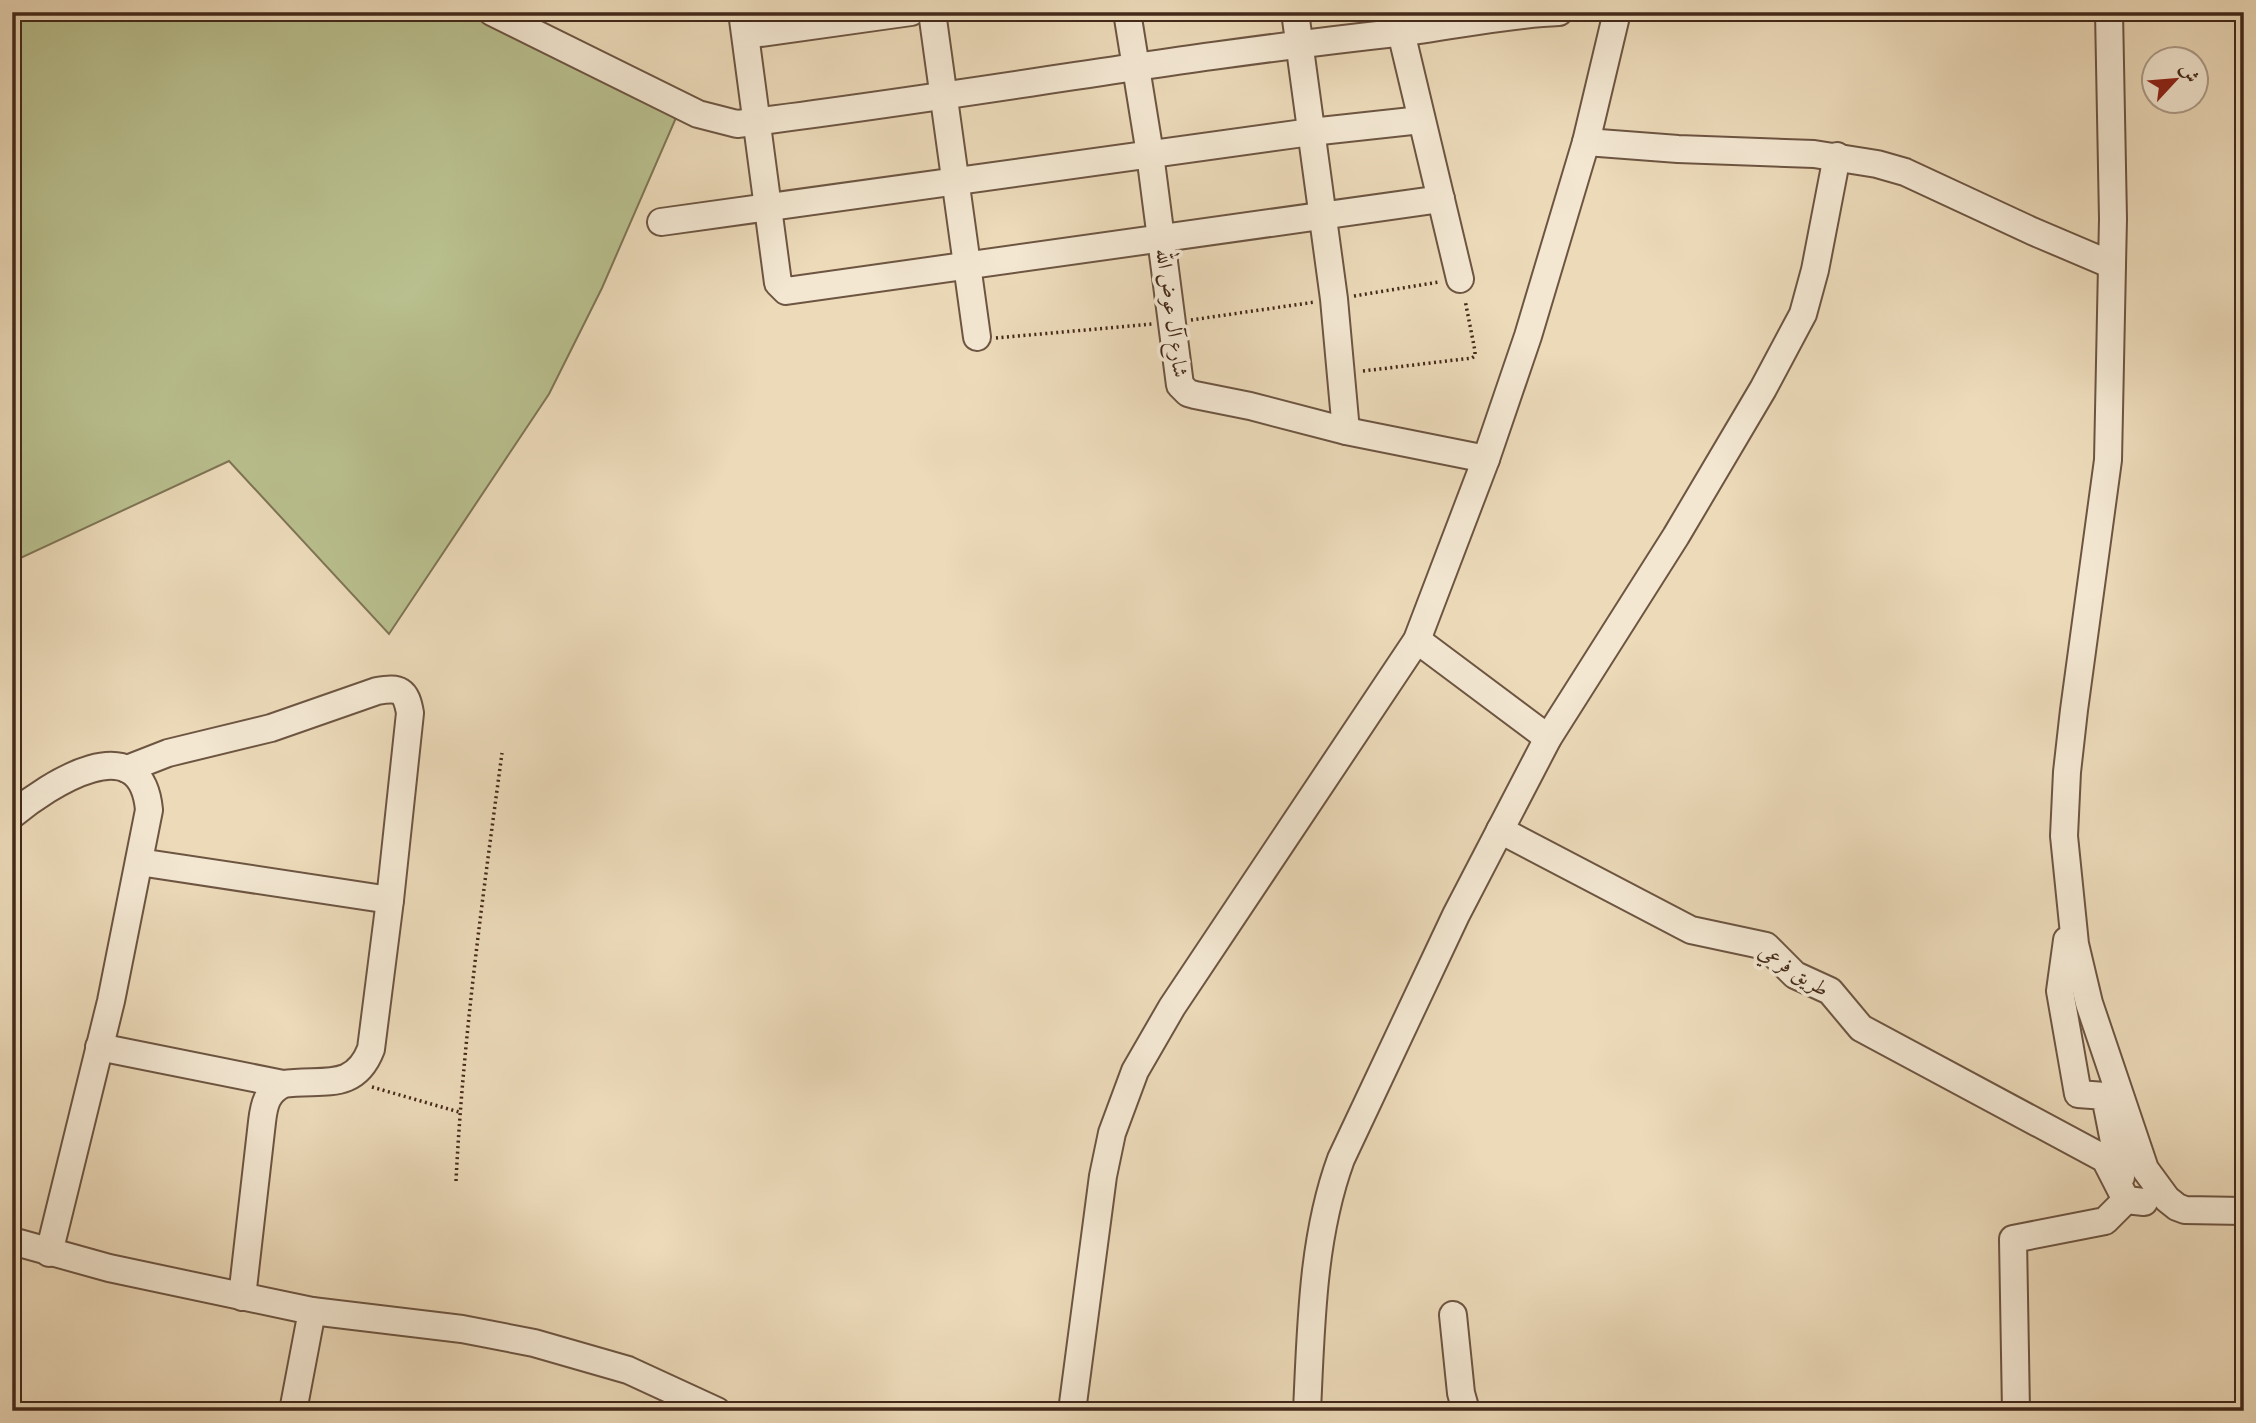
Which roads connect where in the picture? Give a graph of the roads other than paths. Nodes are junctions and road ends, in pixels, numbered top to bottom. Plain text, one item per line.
1 (492, 12) edge
2 (545, 12) edge
3 (911, 12) edge
4 (932, 12) edge
5 (1127, 12) edge
6 (1295, 12) edge
7 (1559, 12) edge
8 (1617, 12) edge
9 (2109, 12) edge
10 (744, 24) edge
11 (1401, 32) junction
12 (547, 38) junction
13 (1300, 43) junction
14 (1136, 66) junction
15 (944, 95) junction
16 (1421, 120) junction
17 (756, 122) junction
18 (1311, 132) junction
19 (1586, 142) junction
20 (1150, 154) junction
21 (1837, 156) junction
22 (956, 181) junction
23 (1440, 199) junction
24 (768, 207) junction
25 (1321, 217) junction
26 (661, 222) dead end
27 (1161, 236) junction
28 (967, 264) junction
29 (2112, 265) junction
30 (1460, 279) road end
31 (977, 337) road end
32 (1346, 431) junction
33 (1486, 459) junction
34 (1417, 640) junction
35 (1548, 738) junction
36 (127, 769) junction
37 (12, 815) edge
38 (1500, 831) junction
39 (139, 862) junction
40 (390, 900) junction
41 (2071, 913) junction
42 (99, 1047) junction
43 (284, 1084) junction
44 (2126, 1200) junction
45 (2177, 1208) junction
46 (2244, 1211) edge
47 (12, 1241) edge
48 (49, 1253) junction
49 (242, 1297) junction
50 (312, 1311) junction
51 (1453, 1315) dead end
52 (293, 1411) edge
53 (717, 1411) edge
54 (1072, 1411) edge
55 (1307, 1411) edge
56 (1466, 1411) edge
57 (2016, 1411) edge

1 - 12 street
2 - 12 street
3 - 10 street
4 - 15 street
5 - 14 street, شارع آل عوض الله
6 - 13 street
7 - 11 street
8 - 19 street
9 - 29 street
10 - 17 street
11 - 13 street
11 - 16 street
12 - 17 street
13 - 14 street
13 - 18 street
14 - 15 street
14 - 20 street, شارع آل عوض الله
15 - 17 street
15 - 22 street
16 - 18 street
16 - 23 street
17 - 24 street
18 - 20 street
18 - 25 street
19 - 21 street
19 - 33 street
20 - 22 street
20 - 27 street, شارع آل عوض الله
21 - 29 street
21 - 35 street
22 - 24 street
22 - 28 street
23 - 25 street
23 - 30 street
24 - 26 street
24 - 28 street
25 - 27 street
25 - 32 street
27 - 28 street
27 - 32 street, شارع آل عوض الله
28 - 31 street
29 - 41 street
32 - 33 street, شارع آل عوض الله
33 - 34 street
34 - 35 street
34 - 54 street
35 - 38 street
36 - 37 street
36 - 39 street
36 - 40 street
38 - 44 street, طريق فرعي
38 - 55 street
39 - 40 street
39 - 42 street
40 - 43 street
41 - 44 street
41 - 45 street
42 - 43 street
42 - 48 street
43 - 49 street
44 - 45 street
44 - 57 street
45 - 46 street
47 - 48 street
48 - 49 street
49 - 50 street
50 - 52 street
50 - 53 street
51 - 56 street

